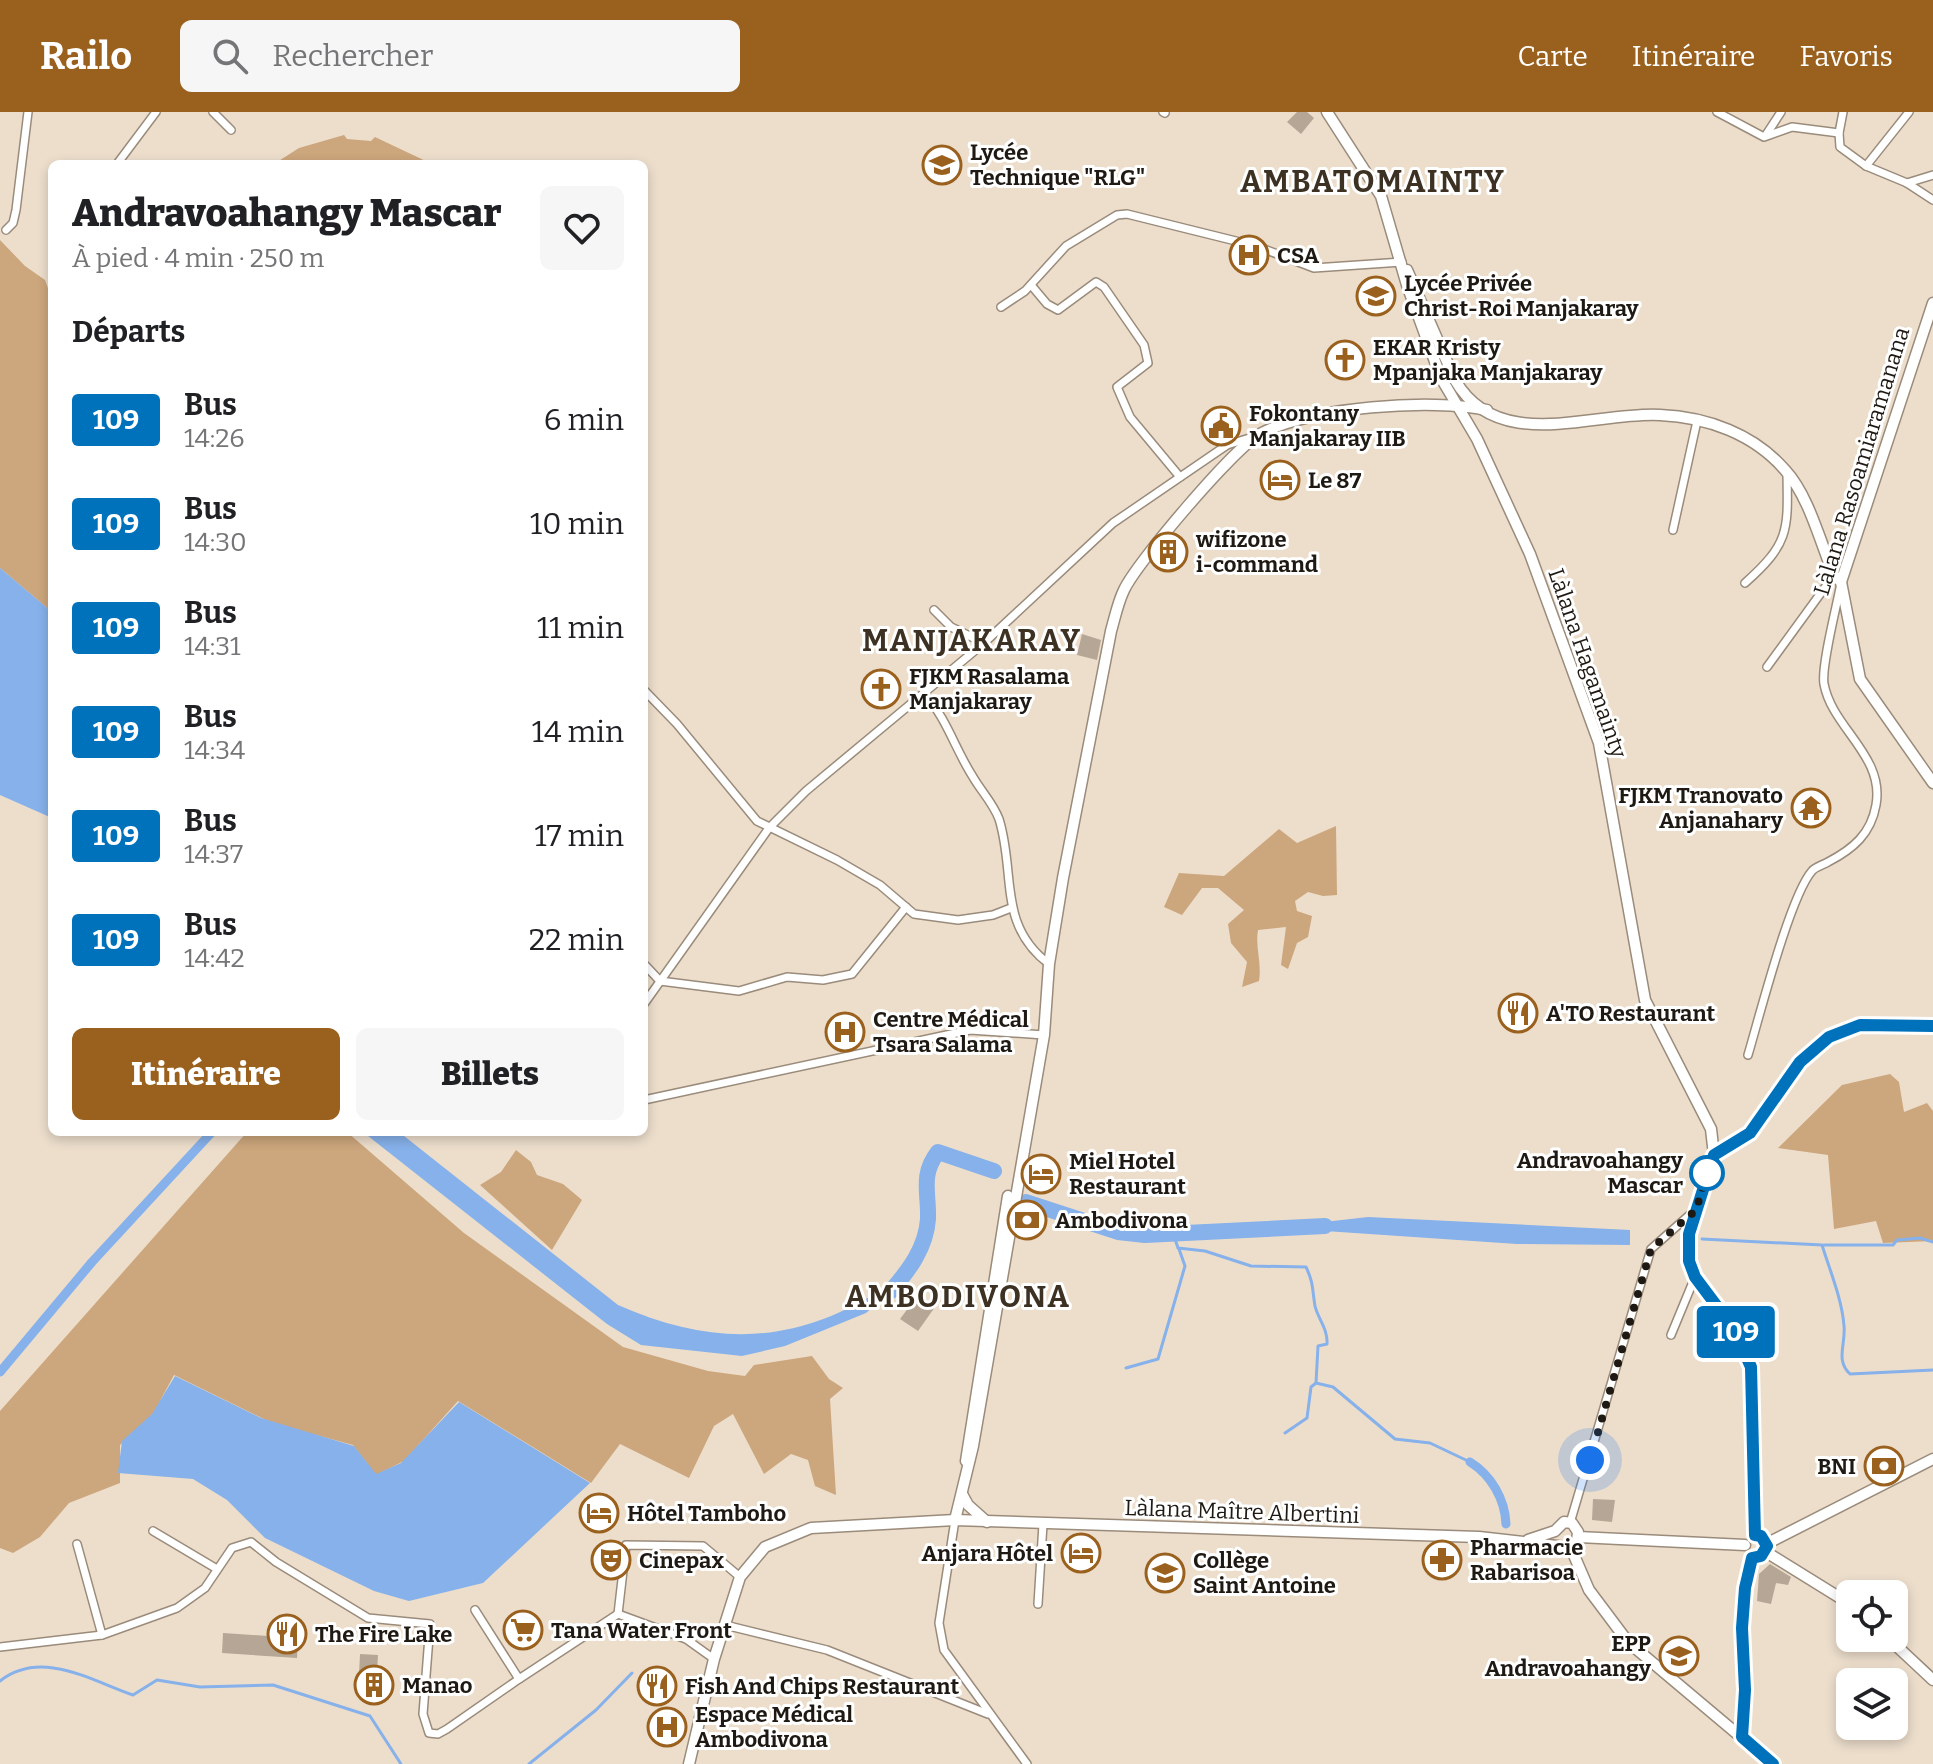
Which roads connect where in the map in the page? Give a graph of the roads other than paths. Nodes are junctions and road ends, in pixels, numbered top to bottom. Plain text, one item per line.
1 (28, 112) edge
2 (156, 112) edge
3 (213, 112) edge
4 (1327, 112) edge
5 (1717, 112) edge
6 (1781, 112) edge
7 (1843, 112) edge
8 (1909, 112) edge
9 (231, 130) dead end
10 (1839, 133) junction
11 (1764, 137) junction
12 (120, 160) edge
13 (1866, 166) junction
14 (1933, 175) edge
15 (1907, 183) junction
16 (1933, 200) edge
17 (6, 230) dead end
18 (1402, 262) junction
19 (1031, 285) junction
20 (1933, 303) edge
21 (1001, 307) dead end
22 (1441, 378) junction
23 (1455, 380) junction
24 (1455, 399) junction
25 (1417, 405) junction
26 (1487, 410) junction
27 (1500, 416) junction
28 (1467, 418) junction
29 (1697, 421) junction
30 (1256, 436) junction
31 (1477, 439) junction
32 (1787, 471) junction
33 (1180, 477) junction
34 (1673, 530) dead end
35 (1838, 579) junction
36 (1745, 583) dead end
37 (934, 610) dead end
38 (984, 643) junction
39 (1767, 667) dead end
40 (924, 693) junction
41 (648, 694) edge
42 (1933, 783) edge
43 (769, 828) junction
44 (906, 907) junction
45 (1011, 908) junction
46 (1049, 964) junction
47 (648, 968) edge
48 (660, 981) junction
49 (648, 998) edge
50 (1933, 1026) edge
51 (1040, 1035) junction
52 (1748, 1055) dead end
53 (648, 1099) edge
54 (1714, 1155) junction
55 (1696, 1210) junction
56 (1695, 1277) junction
57 (1671, 1335) dead end
58 (1933, 1459) edge
59 (962, 1494) junction
60 (955, 1520) junction
61 (989, 1523) junction
62 (1570, 1523) junction
63 (1043, 1524) junction
64 (153, 1531) dead end
65 (1555, 1531) junction
66 (1755, 1535) junction
67 (1578, 1537) junction
68 (1528, 1540) junction
69 (77, 1544) dead end
70 (1745, 1545) junction
71 (1566, 1546) junction
72 (1766, 1548) junction
73 (1752, 1558) junction
74 (217, 1569) junction
75 (740, 1577) junction
76 (1836, 1595) edge
77 (1038, 1604) dead end
78 (475, 1610) dead end
79 (618, 1614) junction
80 (725, 1625) junction
81 (102, 1635) junction
82 (0, 1647) edge
83 (1903, 1652) edge
84 (714, 1659) junction
85 (519, 1679) junction
86 (1933, 1680) edge
87 (988, 1714) junction
88 (1742, 1737) junction
89 (689, 1764) edge
90 (1027, 1764) edge
91 (1773, 1764) edge

1 - 17 street
2 - 12 street
3 - 9 street
4 - 18 main road
5 - 11 street
6 - 11 street
7 - 10 street
8 - 13 street
10 - 11 street
10 - 13 street
13 - 15 street
14 - 15 street
15 - 16 street
18 - 19 street
18 - 22 main road
18 - 23 main road
19 - 21 street
19 - 33 street
20 - 35 main road, Làlana Rasoamiaramanana
22 - 24 main road, Làlana Hagamainty
22 - 25 main road
23 - 24 main road
23 - 26 main road
24 - 25 main road
24 - 26 main road
24 - 28 main road, Làlana Hagamainty
25 - 28 main road
25 - 30 main road
26 - 27 main road
27 - 29 main road
27 - 31 main road
28 - 31 main road, Làlana Hagamainty
29 - 32 main road
29 - 34 street
30 - 33 street
30 - 46 main road
31 - 54 main road, Làlana Hagamainty
32 - 35 main road
32 - 36 street
33 - 38 street
35 - 39 street
35 - 42 main road
35 - 52 street, Làlana Rasoamiaramanana
37 - 38 street
38 - 40 street
40 - 43 street
40 - 45 street
41 - 43 street
43 - 44 street
43 - 48 street
44 - 45 street
44 - 48 street
45 - 46 street
46 - 51 main road
47 - 48 street
48 - 49 street
50 - 54 main road
51 - 53 street
51 - 59 main road
54 - 55 main road
55 - 56 main road
55 - 62 street
56 - 57 street
56 - 66 main road
58 - 72 main road
59 - 60 main road
59 - 61 main road
60 - 61 main road, Làlana Maître Albertini
60 - 75 main road, Làlana Maître Albertini
60 - 87 street
61 - 63 main road, Làlana Maître Albertini
62 - 65 main road
62 - 67 main road
63 - 68 main road, Làlana Maître Albertini
63 - 77 street
64 - 74 street
65 - 68 main road, Làlana Maître Albertini
65 - 71 main road
66 - 70 main road
66 - 72 main road
67 - 70 main road
67 - 71 main road
68 - 71 main road, Làlana Maître Albertini
69 - 81 street
70 - 73 main road
71 - 88 main road
72 - 73 main road
72 - 76 main road
73 - 88 main road
74 - 81 street
74 - 85 street
75 - 79 street
75 - 80 main road
78 - 85 street
79 - 84 street
79 - 85 street
80 - 84 main road
80 - 87 street
81 - 82 street
83 - 86 main road
84 - 89 main road
87 - 90 street
88 - 91 main road

